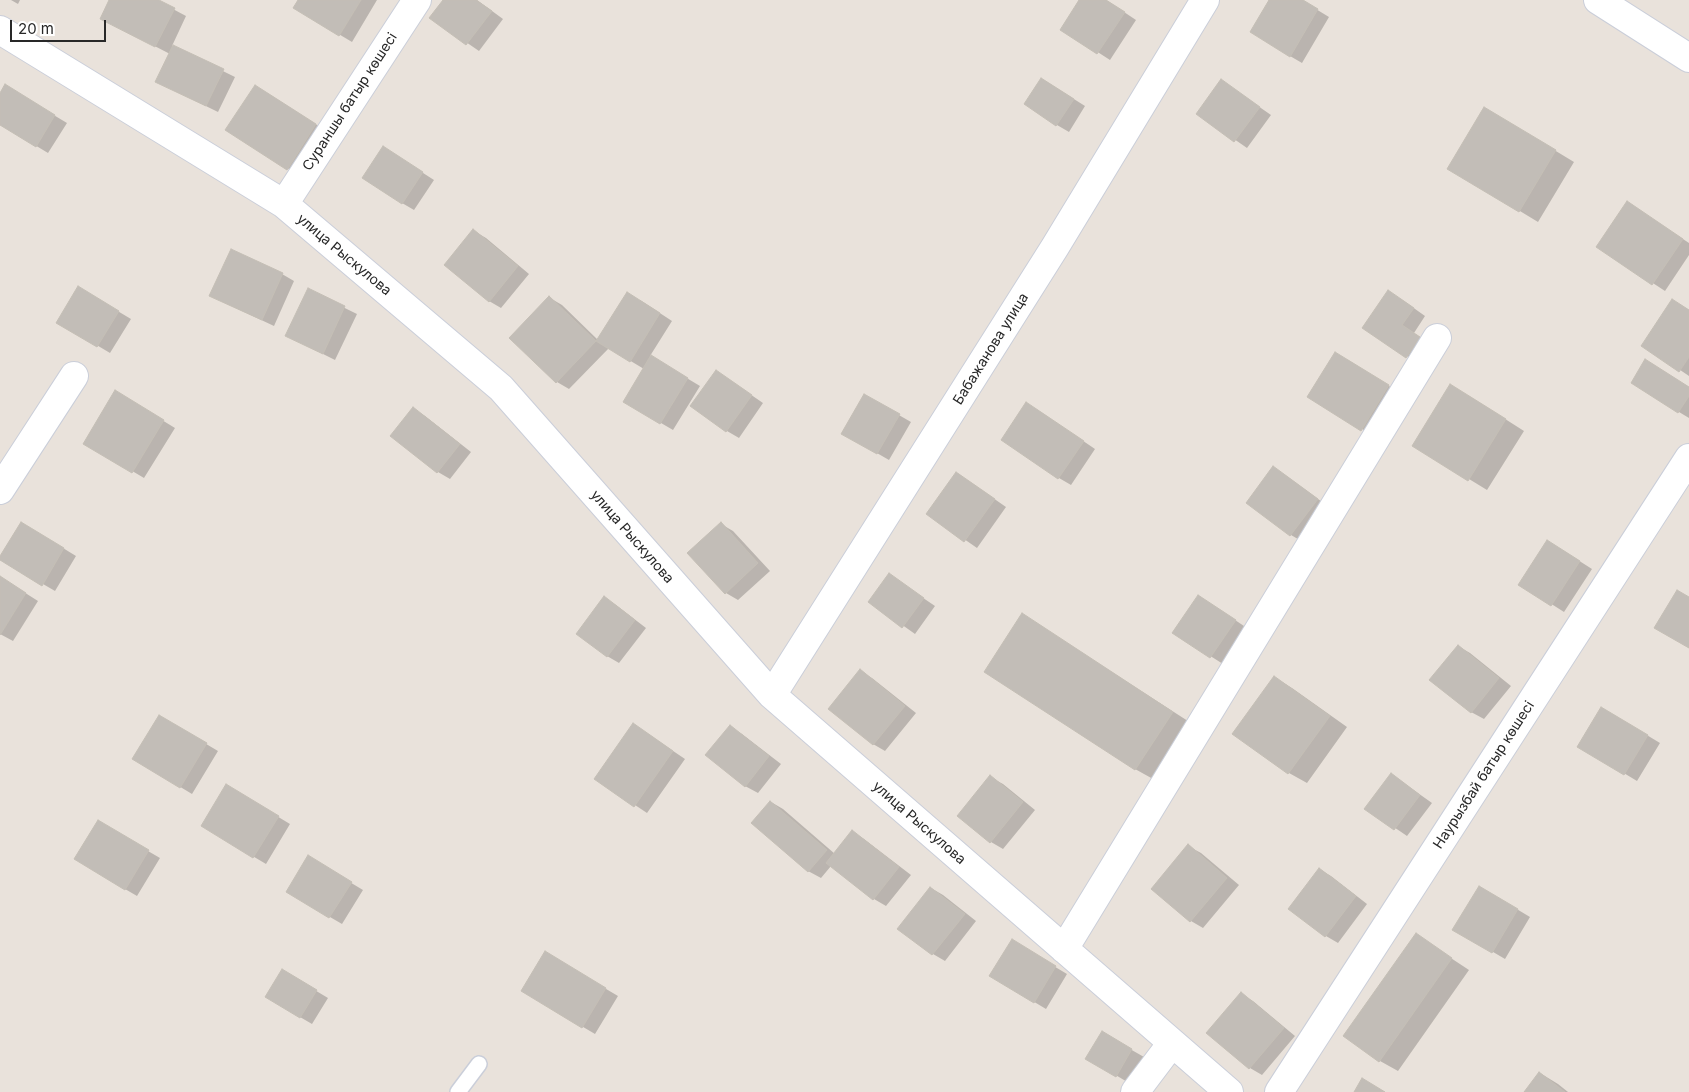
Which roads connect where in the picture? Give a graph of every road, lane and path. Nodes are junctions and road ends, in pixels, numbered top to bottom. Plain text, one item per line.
1 (417, 0) edge
2 (1205, 0) edge
3 (1598, 0) edge
4 (0, 30) edge
5 (1689, 58) edge
6 (284, 204) junction
7 (1437, 338) dead end
8 (74, 376) dead end
9 (1689, 458) edge
10 (0, 490) edge
11 (772, 695) junction
12 (1064, 949) junction
13 (1172, 1043) junction
14 (479, 1064) dead end
15 (458, 1092) edge
16 (1135, 1092) edge
17 (1229, 1092) edge
18 (1279, 1092) edge

1 - 6 street, Сураншы батыр көшесі
2 - 11 street, Бабажанова улица
3 - 5 street
4 - 6 street, улица Рыскулова
6 - 11 street, улица Рыскулова
7 - 12 street
8 - 10 street
9 - 18 street, Наурызбай батыр көшесі
11 - 12 street, улица Рыскулова
12 - 13 street, улица Рыскулова
13 - 16 street
13 - 17 street, улица Рыскулова
14 - 15 lane

